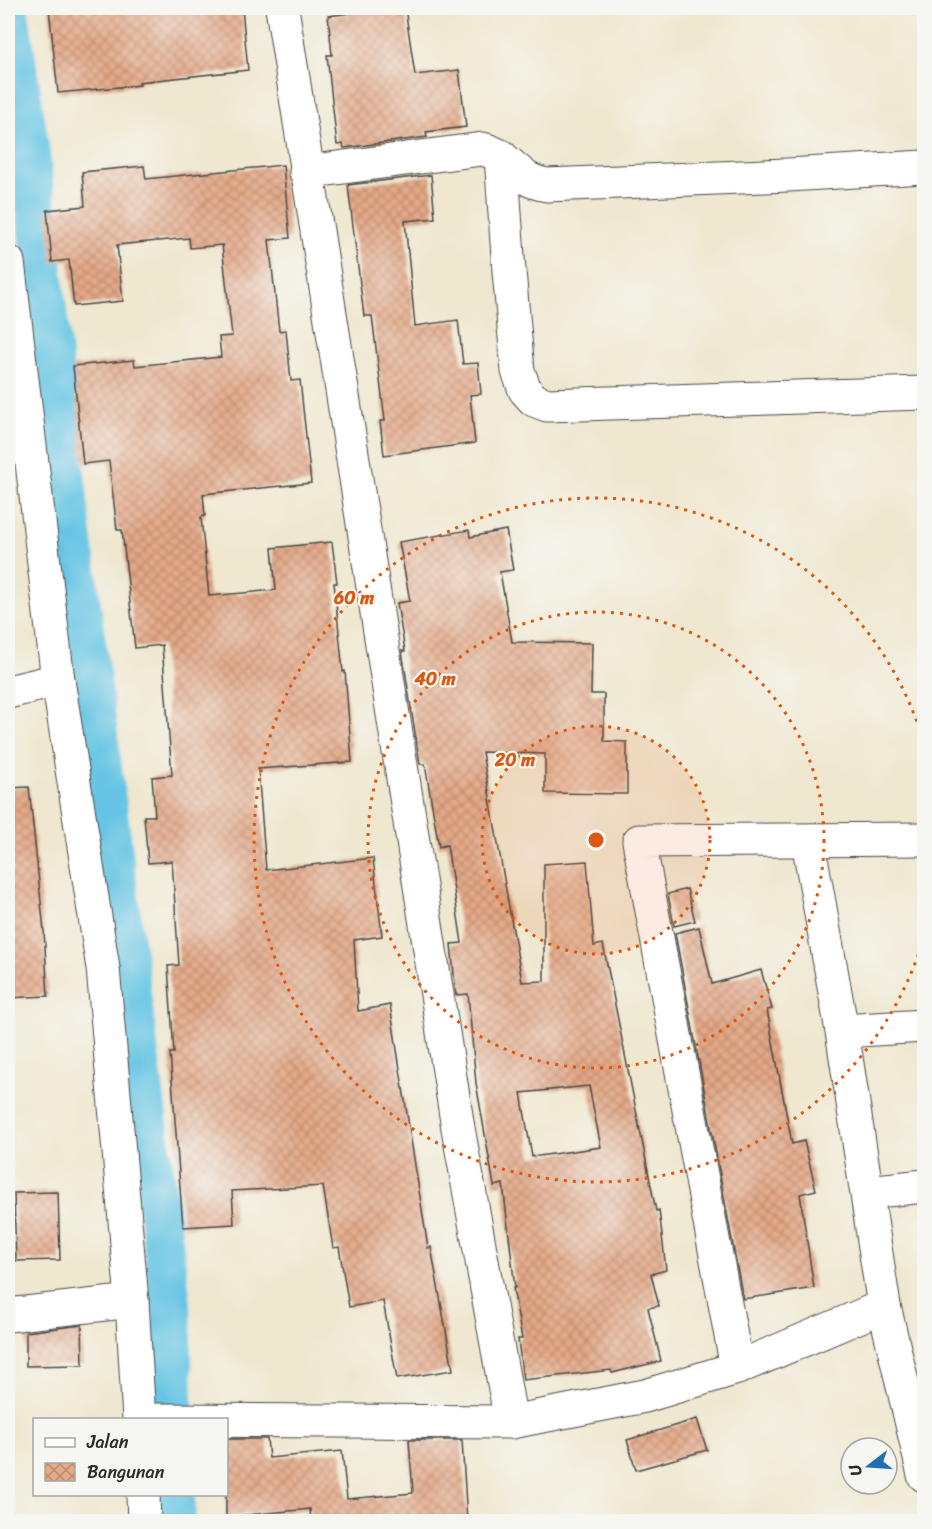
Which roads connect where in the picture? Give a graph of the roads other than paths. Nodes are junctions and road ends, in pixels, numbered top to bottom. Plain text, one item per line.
1 (282, 8) edge
2 (501, 156) junction
3 (924, 167) edge
4 (306, 172) junction
5 (8, 262) edge
6 (8, 267) edge
7 (924, 393) edge
8 (21, 487) edge
9 (58, 680) junction
10 (8, 692) edge
11 (924, 839) edge
12 (808, 841) junction
13 (924, 1026) edge
14 (842, 1031) junction
15 (924, 1186) edge
16 (867, 1192) junction
17 (132, 1301) junction
18 (884, 1306) junction
19 (8, 1315) edge
20 (910, 1352) edge
21 (737, 1368) junction
22 (139, 1418) edge
23 (228, 1419) edge
24 (511, 1422) junction
25 (924, 1475) edge
26 (143, 1496) edge
27 (144, 1521) edge

1 - 4 street
2 - 3 street
2 - 4 street
2 - 7 street
4 - 24 street
5 - 6 street
6 - 8 street
8 - 9 street
9 - 10 street
9 - 17 street
11 - 12 street
12 - 14 street
12 - 21 street
13 - 14 street
14 - 16 street
15 - 16 street
16 - 18 street
17 - 19 street
17 - 22 street
18 - 20 street
18 - 21 street
20 - 25 street
21 - 24 street
23 - 24 street
26 - 27 street

